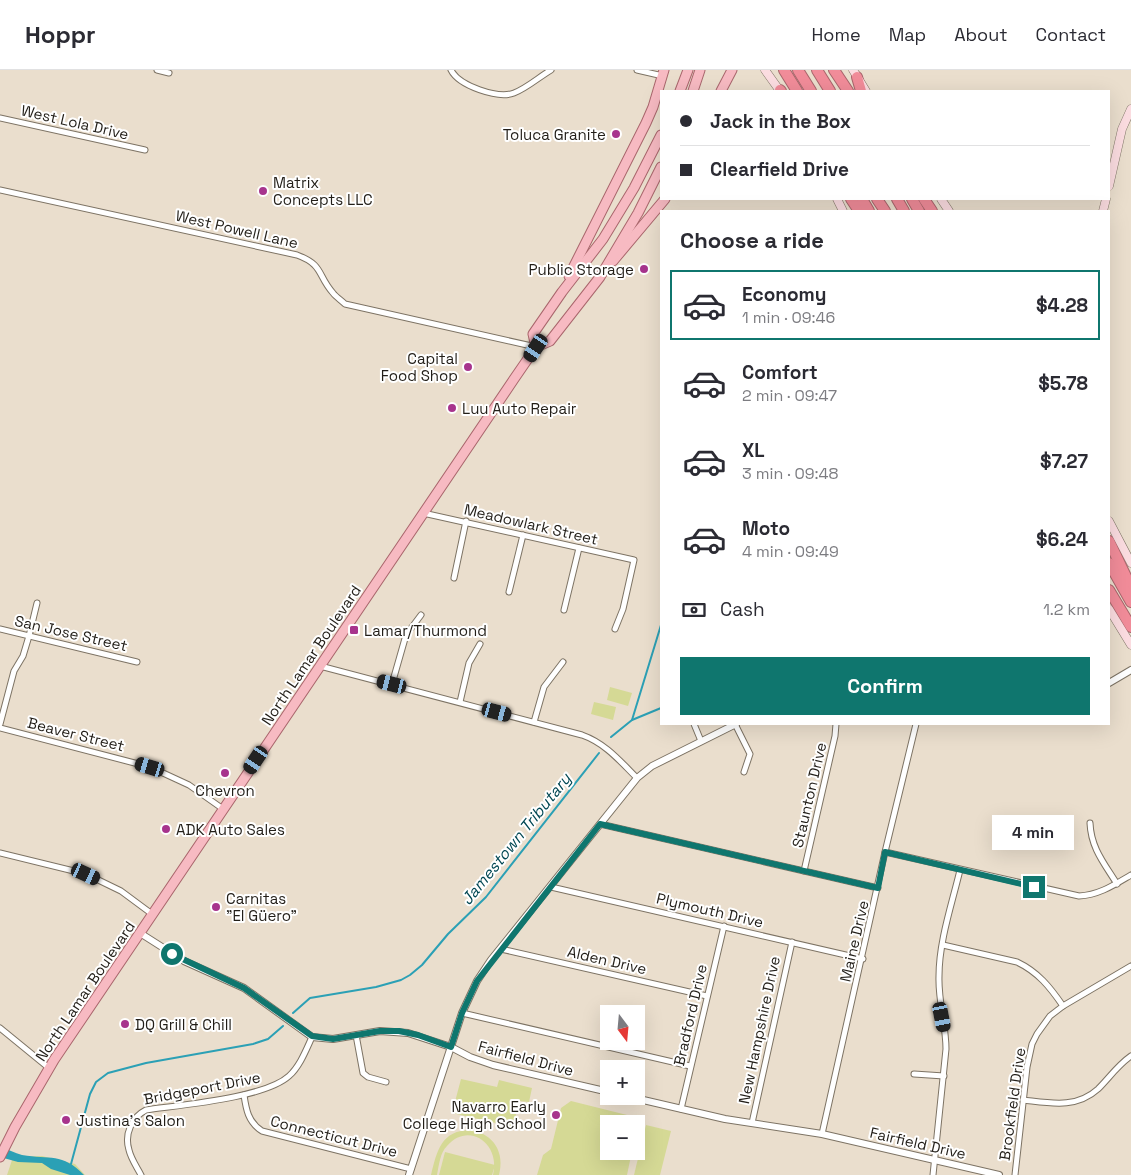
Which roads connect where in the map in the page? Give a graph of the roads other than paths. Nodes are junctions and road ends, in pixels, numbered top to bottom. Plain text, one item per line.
1 (157, 70) edge
2 (451, 70) edge
3 (551, 70) edge
4 (637, 70) edge
5 (688, 70) edge
6 (700, 70) edge
7 (765, 70) edge
8 (784, 70) edge
9 (798, 70) edge
10 (817, 70) edge
11 (834, 70) edge
12 (734, 72) edge
13 (169, 73) dead end
14 (664, 73) edge
15 (855, 73) edge
16 (680, 90) edge
17 (693, 90) edge
18 (722, 90) edge
19 (779, 90) edge
20 (796, 90) edge
21 (810, 90) edge
22 (829, 90) edge
23 (847, 90) edge
24 (861, 90) edge
25 (865, 90) edge
26 (1131, 109) edge
27 (0, 118) edge
28 (660, 136) edge
29 (145, 150) dead end
30 (660, 169) edge
31 (1110, 182) edge
32 (0, 190) edge
33 (664, 200) edge
34 (600, 277) junction
35 (562, 292) junction
36 (536, 348) junction
37 (423, 513) junction
38 (466, 522) junction
39 (1110, 523) edge
40 (523, 535) junction
41 (1110, 543) edge
42 (578, 548) junction
43 (1131, 563) edge
44 (1110, 565) edge
45 (454, 578) dead end
46 (1131, 587) edge
47 (509, 592) dead end
48 (1110, 592) edge
49 (1131, 602) edge
50 (36, 603) dead end
51 (564, 610) dead end
52 (1110, 611) edge
53 (421, 615) dead end
54 (1131, 627) edge
55 (0, 629) edge
56 (615, 629) dead end
57 (30, 636) junction
58 (480, 644) dead end
59 (1131, 645) edge
60 (137, 662) dead end
61 (563, 662) dead end
62 (320, 666) junction
63 (1131, 670) edge
64 (1110, 682) edge
65 (392, 684) junction
66 (460, 702) junction
67 (534, 722) junction
68 (0, 724) edge
69 (694, 725) edge
70 (734, 725) edge
71 (736, 725) edge
72 (836, 725) edge
73 (916, 725) edge
74 (0, 728) edge
75 (701, 741) junction
76 (744, 772) dead end
77 (637, 778) junction
78 (223, 809) junction
79 (1090, 823) dead end
80 (600, 824) junction
81 (885, 852) junction
82 (0, 853) edge
83 (960, 870) junction
84 (804, 871) junction
85 (1131, 875) edge
86 (1117, 884) junction
87 (551, 887) junction
88 (878, 888) junction
89 (152, 914) junction
90 (724, 926) junction
91 (140, 933) junction
92 (792, 942) junction
93 (943, 944) junction
94 (501, 949) junction
95 (863, 959) junction
96 (1131, 966) edge
97 (707, 996) junction
98 (1063, 1006) junction
99 (462, 1013) junction
100 (0, 1028) edge
101 (356, 1035) junction
102 (312, 1036) junction
103 (451, 1047) junction
104 (1131, 1056) edge
105 (690, 1066) junction
106 (49, 1068) junction
107 (914, 1074) dead end
108 (944, 1076) junction
109 (386, 1082) dead end
110 (600, 1090) edge
111 (244, 1095) junction
112 (645, 1100) edge
113 (1023, 1100) junction
114 (682, 1109) junction
115 (752, 1123) junction
116 (822, 1134) junction
117 (0, 1157) edge
118 (935, 1160) junction
119 (410, 1172) edge
120 (141, 1175) edge
121 (933, 1175) edge
122 (999, 1175) edge
123 (1015, 1175) edge

1 - 13 street
2 - 3 street
4 - 14 street
5 - 16 main road
6 - 17 main road
7 - 19 main road
8 - 20 highway
9 - 21 highway
10 - 22 highway
11 - 23 highway
12 - 18 main road
14 - 35 main road
15 - 24 highway
15 - 25 main road
26 - 31 main road
27 - 29 street, West Lola Drive
28 - 35 main road, North Lamar Boulevard
30 - 34 main road, North Lamar Boulevard
32 - 36 street, West Powell Lane
33 - 34 main road
34 - 36 main road, North Lamar Boulevard
35 - 36 main road, North Lamar Boulevard
36 - 37 main road, North Lamar Boulevard
37 - 38 street, Meadowlark Street
37 - 62 main road, North Lamar Boulevard
38 - 40 street, Meadowlark Street
38 - 45 street
39 - 43 main road
40 - 42 street, Meadowlark Street
40 - 47 street
41 - 46 highway
42 - 51 street
42 - 56 street, Meadowlark Street
44 - 49 highway
48 - 54 highway
50 - 57 street
52 - 59 main road
53 - 65 street
55 - 57 street, San Jose Street
57 - 60 street, San Jose Street
57 - 68 street
58 - 66 street
61 - 67 street
62 - 65 street
62 - 78 main road, North Lamar Boulevard
63 - 64 street
65 - 66 street
66 - 67 street
67 - 77 street
69 - 75 street
70 - 75 street
71 - 76 street
72 - 84 street, Staunton Drive
73 - 81 street, Maine Drive
74 - 78 street, Beaver Street
75 - 77 street
77 - 80 street
78 - 89 main road, North Lamar Boulevard
79 - 86 street
80 - 84 street
80 - 87 street
81 - 83 street
81 - 88 street, Maine Drive
82 - 89 street
83 - 86 street
83 - 93 street
84 - 88 street
85 - 86 street
87 - 90 street, Plymouth Drive
87 - 94 street
88 - 95 street, Maine Drive
89 - 91 main road, North Lamar Boulevard
90 - 92 street, Plymouth Drive
90 - 97 street, Bradford Drive
91 - 102 street, Fairfield Drive
91 - 106 main road, North Lamar Boulevard
92 - 95 street, Plymouth Drive
92 - 115 street, New Hampshire Drive
93 - 98 street
93 - 108 street
94 - 97 street, Alden Drive
94 - 99 street
95 - 116 street, Maine Drive
96 - 98 street, Brookfield Drive
97 - 105 street, Bradford Drive
98 - 113 street, Brookfield Drive
99 - 103 street
99 - 105 street
100 - 106 street
101 - 102 street, Fairfield Drive
101 - 103 street, Fairfield Drive
101 - 109 street
102 - 111 street, Bridgeport Drive
103 - 110 street, Fairfield Drive
103 - 119 street
104 - 113 street
105 - 114 street, Bradford Drive
106 - 117 main road, North Lamar Boulevard
107 - 108 street
108 - 118 street
111 - 119 street, Connecticut Drive
111 - 120 street, Bridgeport Drive
112 - 114 street, Fairfield Drive
113 - 123 street, Brookfield Drive
114 - 115 street, Fairfield Drive
115 - 116 street, Fairfield Drive
116 - 118 street, Fairfield Drive
118 - 121 street
118 - 122 street, Fairfield Drive

